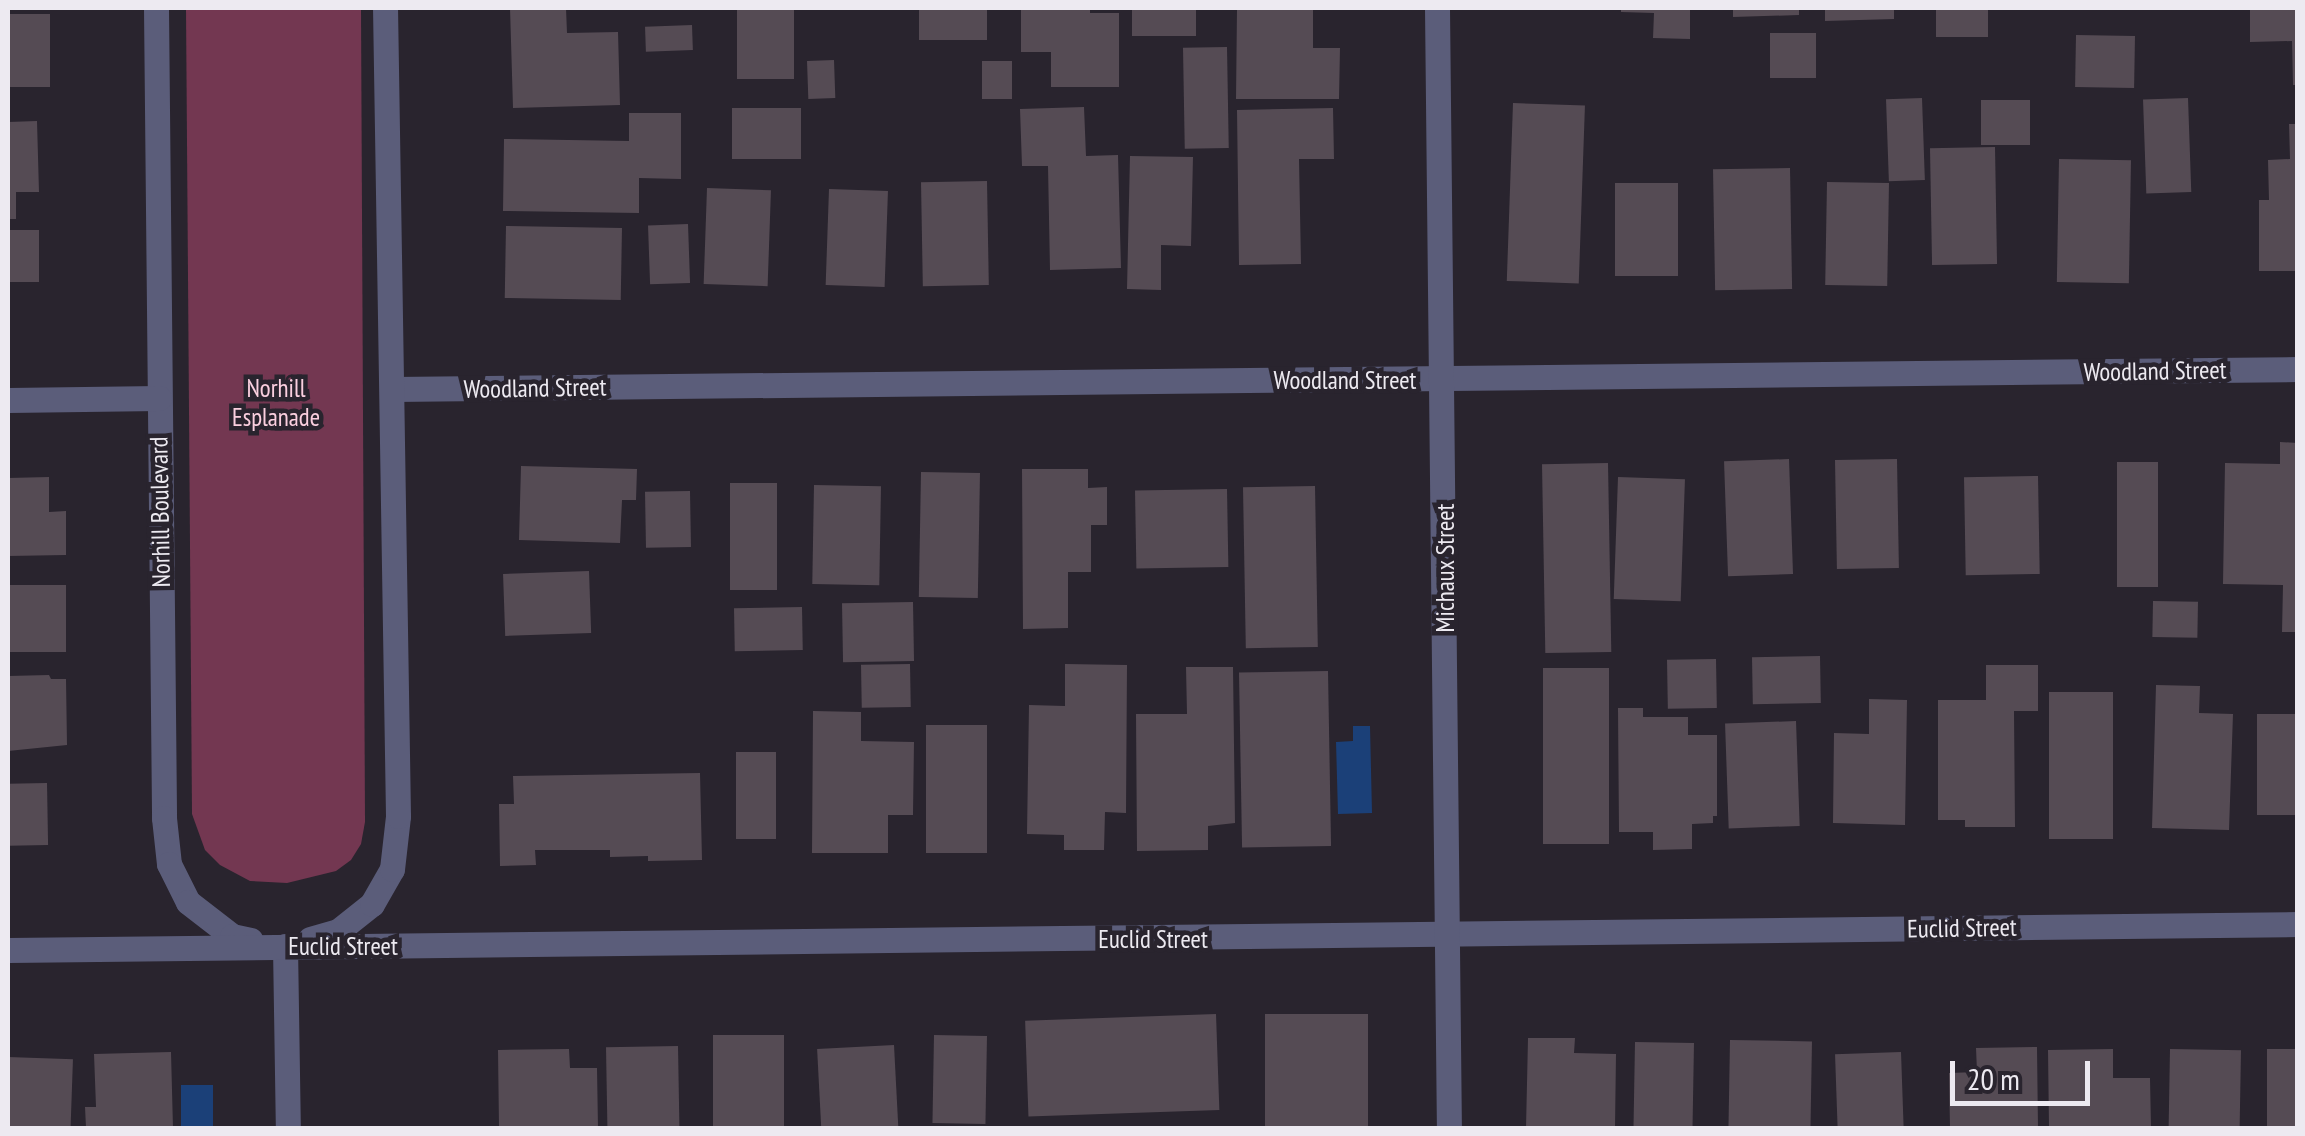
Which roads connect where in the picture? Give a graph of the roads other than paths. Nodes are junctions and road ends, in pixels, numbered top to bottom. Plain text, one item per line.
1 (156, 8) edge
2 (385, 8) edge
3 (1437, 8) edge
4 (2298, 369) edge
5 (1444, 379) junction
6 (393, 390) junction
7 (158, 398) junction
8 (8, 400) edge
9 (2298, 924) edge
10 (1447, 933) junction
11 (286, 946) junction
12 (8, 950) edge
13 (288, 1128) edge
14 (1449, 1128) edge

1 - 7 street, Norhill Boulevard
2 - 6 street, Norhill Boulevard
3 - 5 street, Michaux Street
4 - 5 street, Woodland Street
5 - 6 street, Woodland Street
5 - 10 street, Michaux Street
6 - 11 street, Norhill Boulevard
7 - 8 street
7 - 11 street, Norhill Boulevard
9 - 10 street, Euclid Street
10 - 11 street, Euclid Street
10 - 14 street, Michaux Street
11 - 12 street, Euclid Street
11 - 13 street

